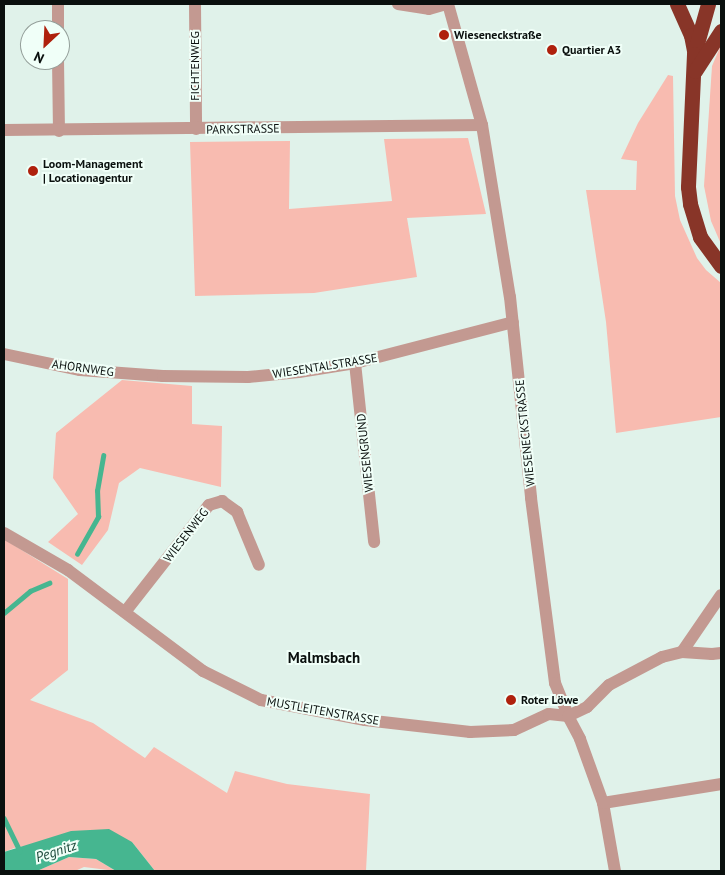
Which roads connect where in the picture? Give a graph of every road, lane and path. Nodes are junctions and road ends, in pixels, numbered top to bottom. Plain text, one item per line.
1 (58, 4) edge
2 (195, 4) edge
3 (398, 4) edge
4 (447, 4) edge
5 (678, 4) edge
6 (708, 4) edge
7 (58, 20) edge
8 (721, 31) edge
9 (694, 54) junction
10 (58, 70) edge
11 (692, 77) junction
12 (482, 126) junction
13 (196, 129) junction
14 (4, 130) edge
15 (59, 131) junction
16 (721, 266) edge
17 (513, 322) junction
18 (4, 354) edge
19 (355, 363) junction
20 (163, 376) joint
21 (4, 534) edge
22 (374, 542) dead end
23 (259, 566) dead end
24 (721, 595) edge
25 (125, 612) junction
26 (682, 652) junction
27 (721, 653) edge
28 (568, 716) junction
29 (721, 784) edge
30 (603, 803) junction
31 (615, 871) edge

1 - 7 street
2 - 13 street, FICHTENWEG
3 - 4 street
4 - 12 street, WIESENECKSTRASSE
5 - 9 highway
6 - 9 highway
8 - 11 highway
9 - 11 highway
10 - 15 street
11 - 16 highway
12 - 13 street, PARKSTRASSE
12 - 17 street, WIESENECKSTRASSE
13 - 15 street, PARKSTRASSE
14 - 15 street, PARKSTRASSE
17 - 19 street, WIESENTALSTRASSE
17 - 28 street, WIESENECKSTRASSE
18 - 20 street, AHORNWEG
19 - 20 street, WIESENTALSTRASSE
19 - 22 street, WIESENGRUND
21 - 25 street, MUSTLEITENSTRASSE
23 - 25 street, WIESENWEG
24 - 26 street
25 - 28 street, MUSTLEITENSTRASSE
26 - 27 street
26 - 28 street
28 - 30 street, WIESENECKSTRASSE
29 - 30 street
30 - 31 street, WIESENECKSTRASSE

